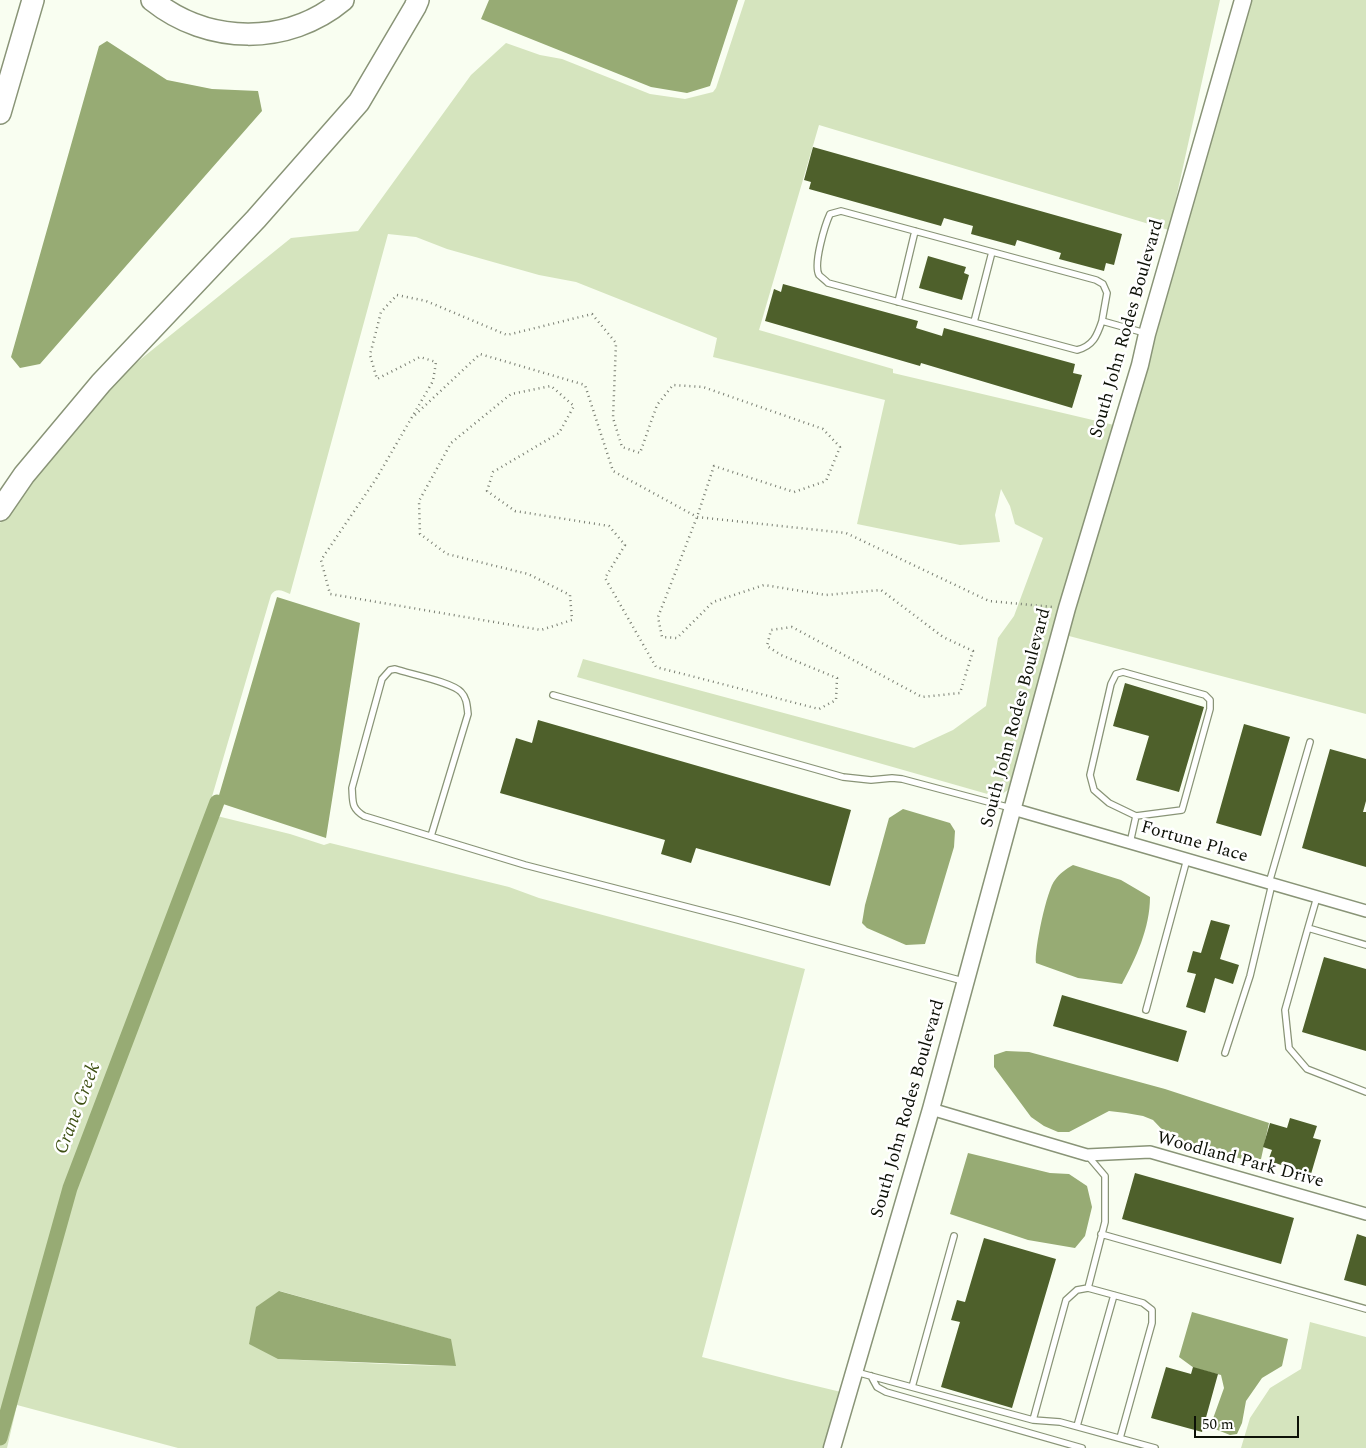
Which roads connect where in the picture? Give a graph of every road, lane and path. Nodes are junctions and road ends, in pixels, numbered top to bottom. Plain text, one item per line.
1 (33, 0) edge
2 (152, 0) edge
3 (343, 0) edge
4 (418, 0) edge
5 (1243, 0) edge
6 (0, 113) edge
7 (915, 231) junction
8 (992, 252) junction
9 (898, 302) junction
10 (1102, 321) junction
11 (974, 322) junction
12 (1147, 334) junction
13 (412, 417) junction
14 (0, 510) edge
15 (697, 516) junction
16 (1067, 608) junction
17 (553, 695) dead end
18 (1310, 742) dead end
19 (1013, 809) junction
20 (1136, 816) junction
21 (430, 836) junction
22 (1130, 842) junction
23 (1187, 859) junction
24 (1271, 884) junction
25 (1317, 897) junction
26 (1366, 911) edge
27 (1308, 928) junction
28 (1366, 945) edge
29 (965, 982) junction
30 (1146, 1010) dead end
31 (1224, 1053) dead end
32 (1366, 1092) edge
33 (931, 1109) junction
34 (1087, 1155) junction
35 (1366, 1214) edge
36 (1102, 1234) junction
37 (954, 1236) dead end
38 (1088, 1288) junction
39 (1114, 1295) junction
40 (1366, 1309) edge
41 (854, 1371) junction
42 (871, 1376) junction
43 (912, 1387) junction
44 (1033, 1420) junction
45 (1077, 1426) junction
46 (1120, 1438) junction
47 (832, 1448) edge
48 (1082, 1448) edge
49 (1155, 1448) edge

1 - 6 highway
2 - 3 highway
4 - 14 highway
5 - 12 main road, South John Rodes Boulevard
7 - 8 lane
7 - 9 lane
7 - 9 lane
8 - 10 lane
8 - 11 lane
9 - 11 lane
10 - 11 lane
10 - 12 lane
12 - 16 main road, South John Rodes Boulevard
13 - 15 path
13 - 15 path
13 - 15 path
15 - 16 path
16 - 19 main road, South John Rodes Boulevard
17 - 19 lane
18 - 24 lane
19 - 22 street, Fortune Place
19 - 29 main road, South John Rodes Boulevard
20 - 20 lane
20 - 22 lane
21 - 21 lane
21 - 29 lane
22 - 23 street, Fortune Place
23 - 24 street, Fortune Place
23 - 30 lane
24 - 25 street, Fortune Place
24 - 31 lane
25 - 26 street, Fortune Place
25 - 27 lane
27 - 28 lane
27 - 32 lane
29 - 33 main road, South John Rodes Boulevard
33 - 34 street, Woodland Park Drive
33 - 41 main road, South John Rodes Boulevard
34 - 35 street, Woodland Park Drive
34 - 36 lane
36 - 38 lane
36 - 40 lane
37 - 43 lane
38 - 39 lane
38 - 44 lane
39 - 45 lane
39 - 46 lane
41 - 42 lane
41 - 47 main road, South John Rodes Boulevard
42 - 43 lane
42 - 48 lane
43 - 44 lane
44 - 45 lane
45 - 46 lane
46 - 49 lane

